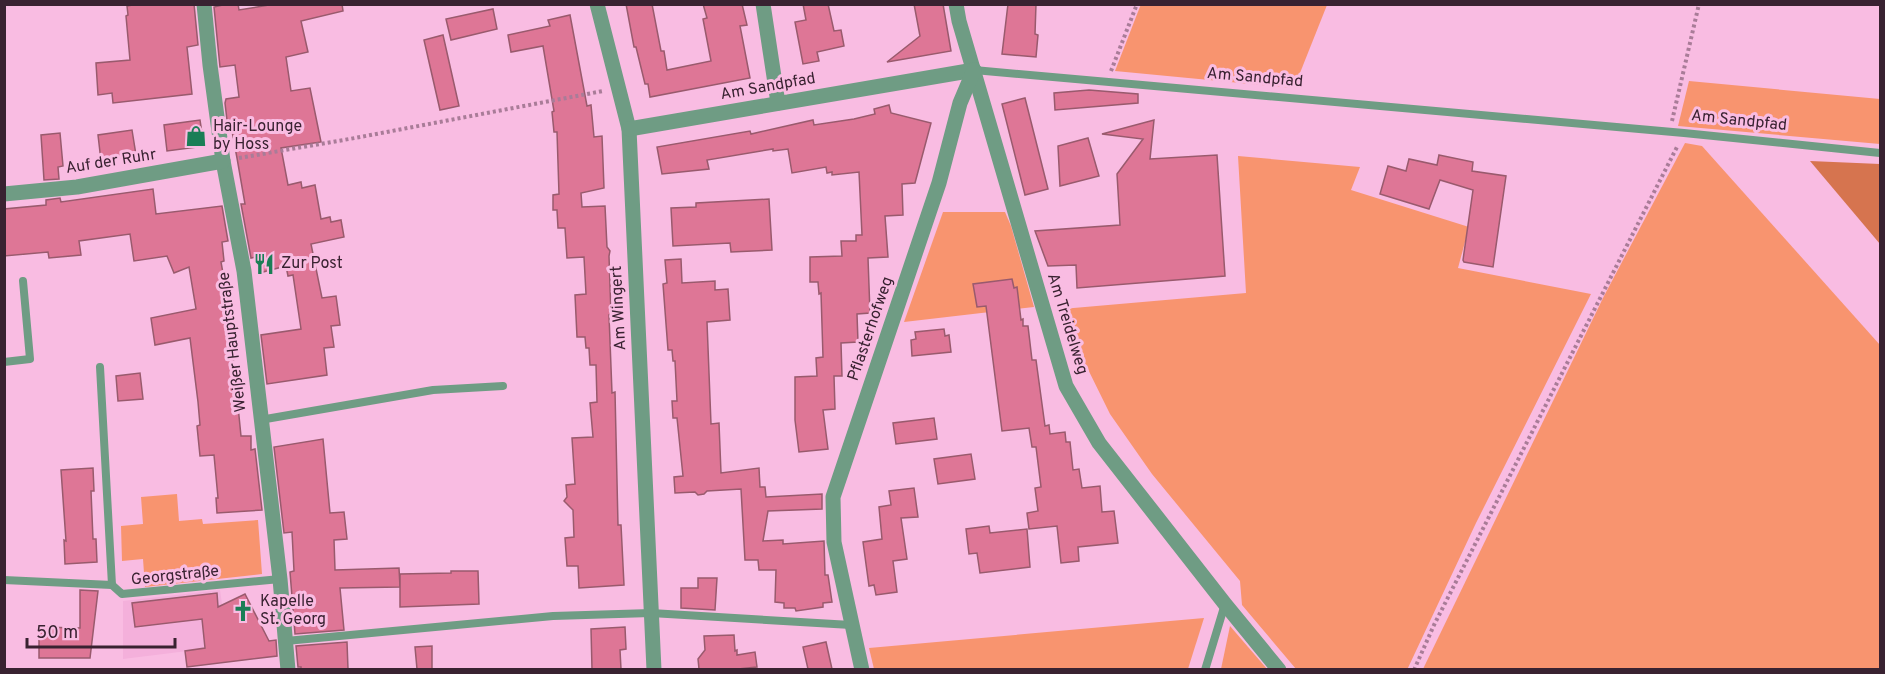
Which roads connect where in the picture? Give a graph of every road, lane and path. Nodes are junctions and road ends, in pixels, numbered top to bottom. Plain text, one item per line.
1 (204, 4) edge
2 (597, 4) edge
3 (764, 4) edge
4 (956, 4) edge
5 (1137, 4) edge
6 (1699, 4) edge
7 (974, 70) junction
8 (1107, 82) junction
9 (618, 88) junction
10 (778, 103) junction
11 (629, 129) junction
12 (1670, 133) junction
13 (1684, 133) junction
14 (1881, 153) edge
15 (223, 161) junction
16 (4, 194) edge
17 (23, 281) dead end
18 (4, 362) edge
19 (100, 367) dead end
20 (503, 386) dead end
21 (260, 420) junction
22 (280, 579) junction
23 (4, 580) edge
24 (112, 585) junction
25 (1225, 604) junction
26 (651, 613) junction
27 (851, 624) junction
28 (286, 641) junction
29 (288, 669) edge
30 (654, 669) edge
31 (862, 669) edge
32 (1205, 669) edge
33 (1279, 669) edge
34 (1414, 669) edge

1 - 15 street, Weißer Hauptstraße
2 - 9 street, Am Wingert
3 - 10 street
4 - 7 street
5 - 8 path
6 - 12 path
7 - 8 lane, Am Sandpfad
7 - 10 street, Am Sandpfad
7 - 25 street, Am Treidelweg
7 - 27 street, Pflasterhofweg
8 - 12 lane, Am Sandpfad
9 - 11 street, Am Wingert
9 - 15 path
10 - 11 street, Am Sandpfad
11 - 26 street, Am Wingert
12 - 13 lane, Am Sandpfad
13 - 14 lane, Am Sandpfad
13 - 34 path
15 - 16 street, Auf der Ruhr
15 - 21 street, Weißer Hauptstraße
17 - 18 lane
19 - 24 lane
20 - 21 lane
21 - 22 street, Weißer Hauptstraße
22 - 24 lane, Georgstraße
22 - 28 street, Weißer Hauptstraße
23 - 24 lane, Georgstraße
25 - 32 lane
25 - 33 street, Am Treidelweg
26 - 27 lane
26 - 28 lane
26 - 30 street, Am Wingert
27 - 31 street, Pflasterhofweg
28 - 29 street, Weißer Hauptstraße

